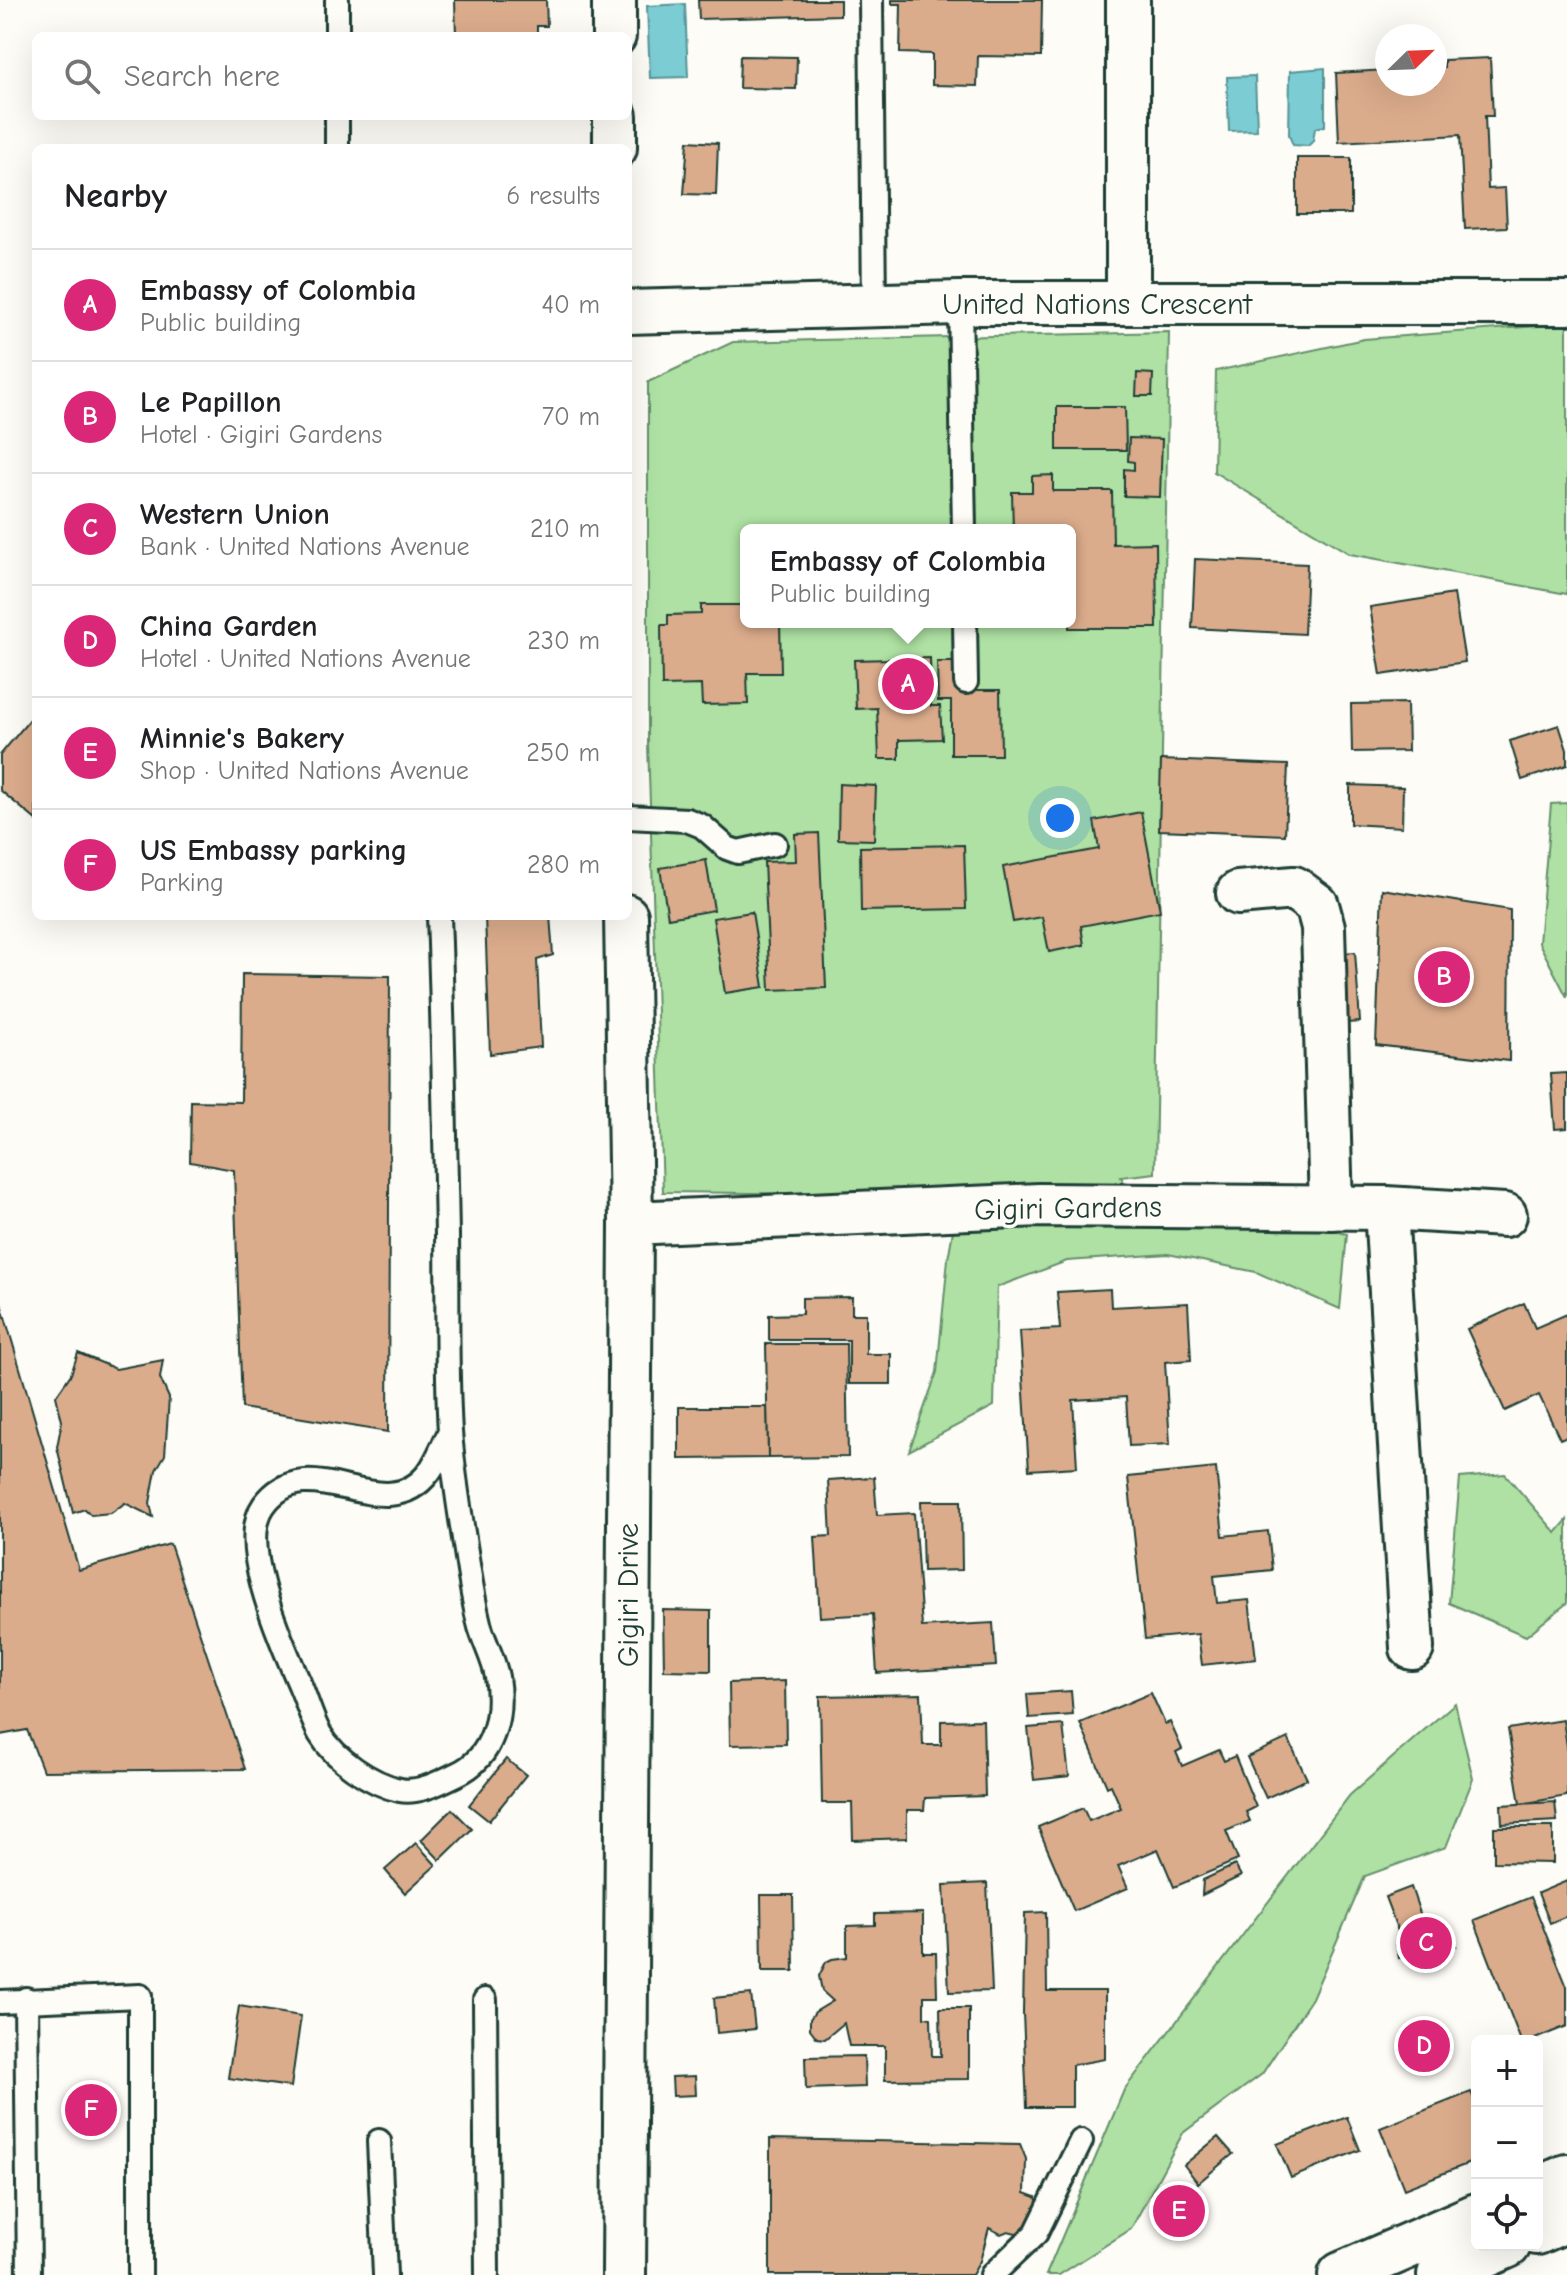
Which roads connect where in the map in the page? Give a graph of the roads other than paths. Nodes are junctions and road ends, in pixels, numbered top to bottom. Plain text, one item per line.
1 (337, 0) edge
2 (614, 0) edge
3 (871, 0) edge
4 (1128, 0) edge
5 (337, 32) edge
6 (614, 32) edge
7 (337, 120) edge
8 (615, 120) edge
9 (337, 144) edge
10 (615, 144) edge
11 (960, 303) junction
12 (1128, 303) junction
13 (1567, 303) edge
14 (874, 306) junction
15 (632, 312) edge
16 (964, 524) edge
17 (965, 628) edge
18 (966, 682) dead end
19 (632, 817) edge
20 (775, 844) dead end
21 (1238, 893) dead end
22 (439, 920) edge
23 (626, 920) edge
24 (1331, 1208) junction
25 (1386, 1208) junction
26 (1505, 1215) dead end
27 (631, 1223) junction
28 (450, 1432) junction
29 (1412, 1648) dead end
30 (26, 1999) junction
31 (485, 2000) dead end
32 (0, 2002) edge
33 (379, 2141) dead end
34 (1081, 2141) dead end
35 (1567, 2177) edge
36 (1543, 2187) edge
37 (1471, 2219) edge
38 (1567, 2219) edge
39 (1543, 2229) edge
40 (1494, 2251) edge
41 (29, 2275) edge
42 (140, 2275) edge
43 (385, 2275) edge
44 (487, 2275) edge
45 (624, 2275) edge
46 (992, 2275) edge
47 (1341, 2275) edge
48 (1440, 2275) edge

1 - 5 lane
2 - 6 street
3 - 14 lane
4 - 12 street
7 - 9 lane
8 - 10 street
11 - 12 street, United Nations Crescent
11 - 14 street, United Nations Crescent
11 - 16 lane
12 - 13 street, United Nations Crescent
14 - 15 street, United Nations Crescent
17 - 18 lane
19 - 20 lane
21 - 24 street
22 - 28 lane
23 - 27 street, Gigiri Drive
24 - 25 street, Gigiri Gardens
24 - 27 street, Gigiri Gardens
25 - 26 street, Gigiri Gardens
25 - 29 street
27 - 45 street, Gigiri Drive
28 - 28 lane
30 - 32 lane
30 - 41 lane
30 - 42 lane
31 - 44 lane
33 - 43 lane
34 - 46 lane
35 - 36 street
37 - 47 street
38 - 39 street
40 - 48 street

